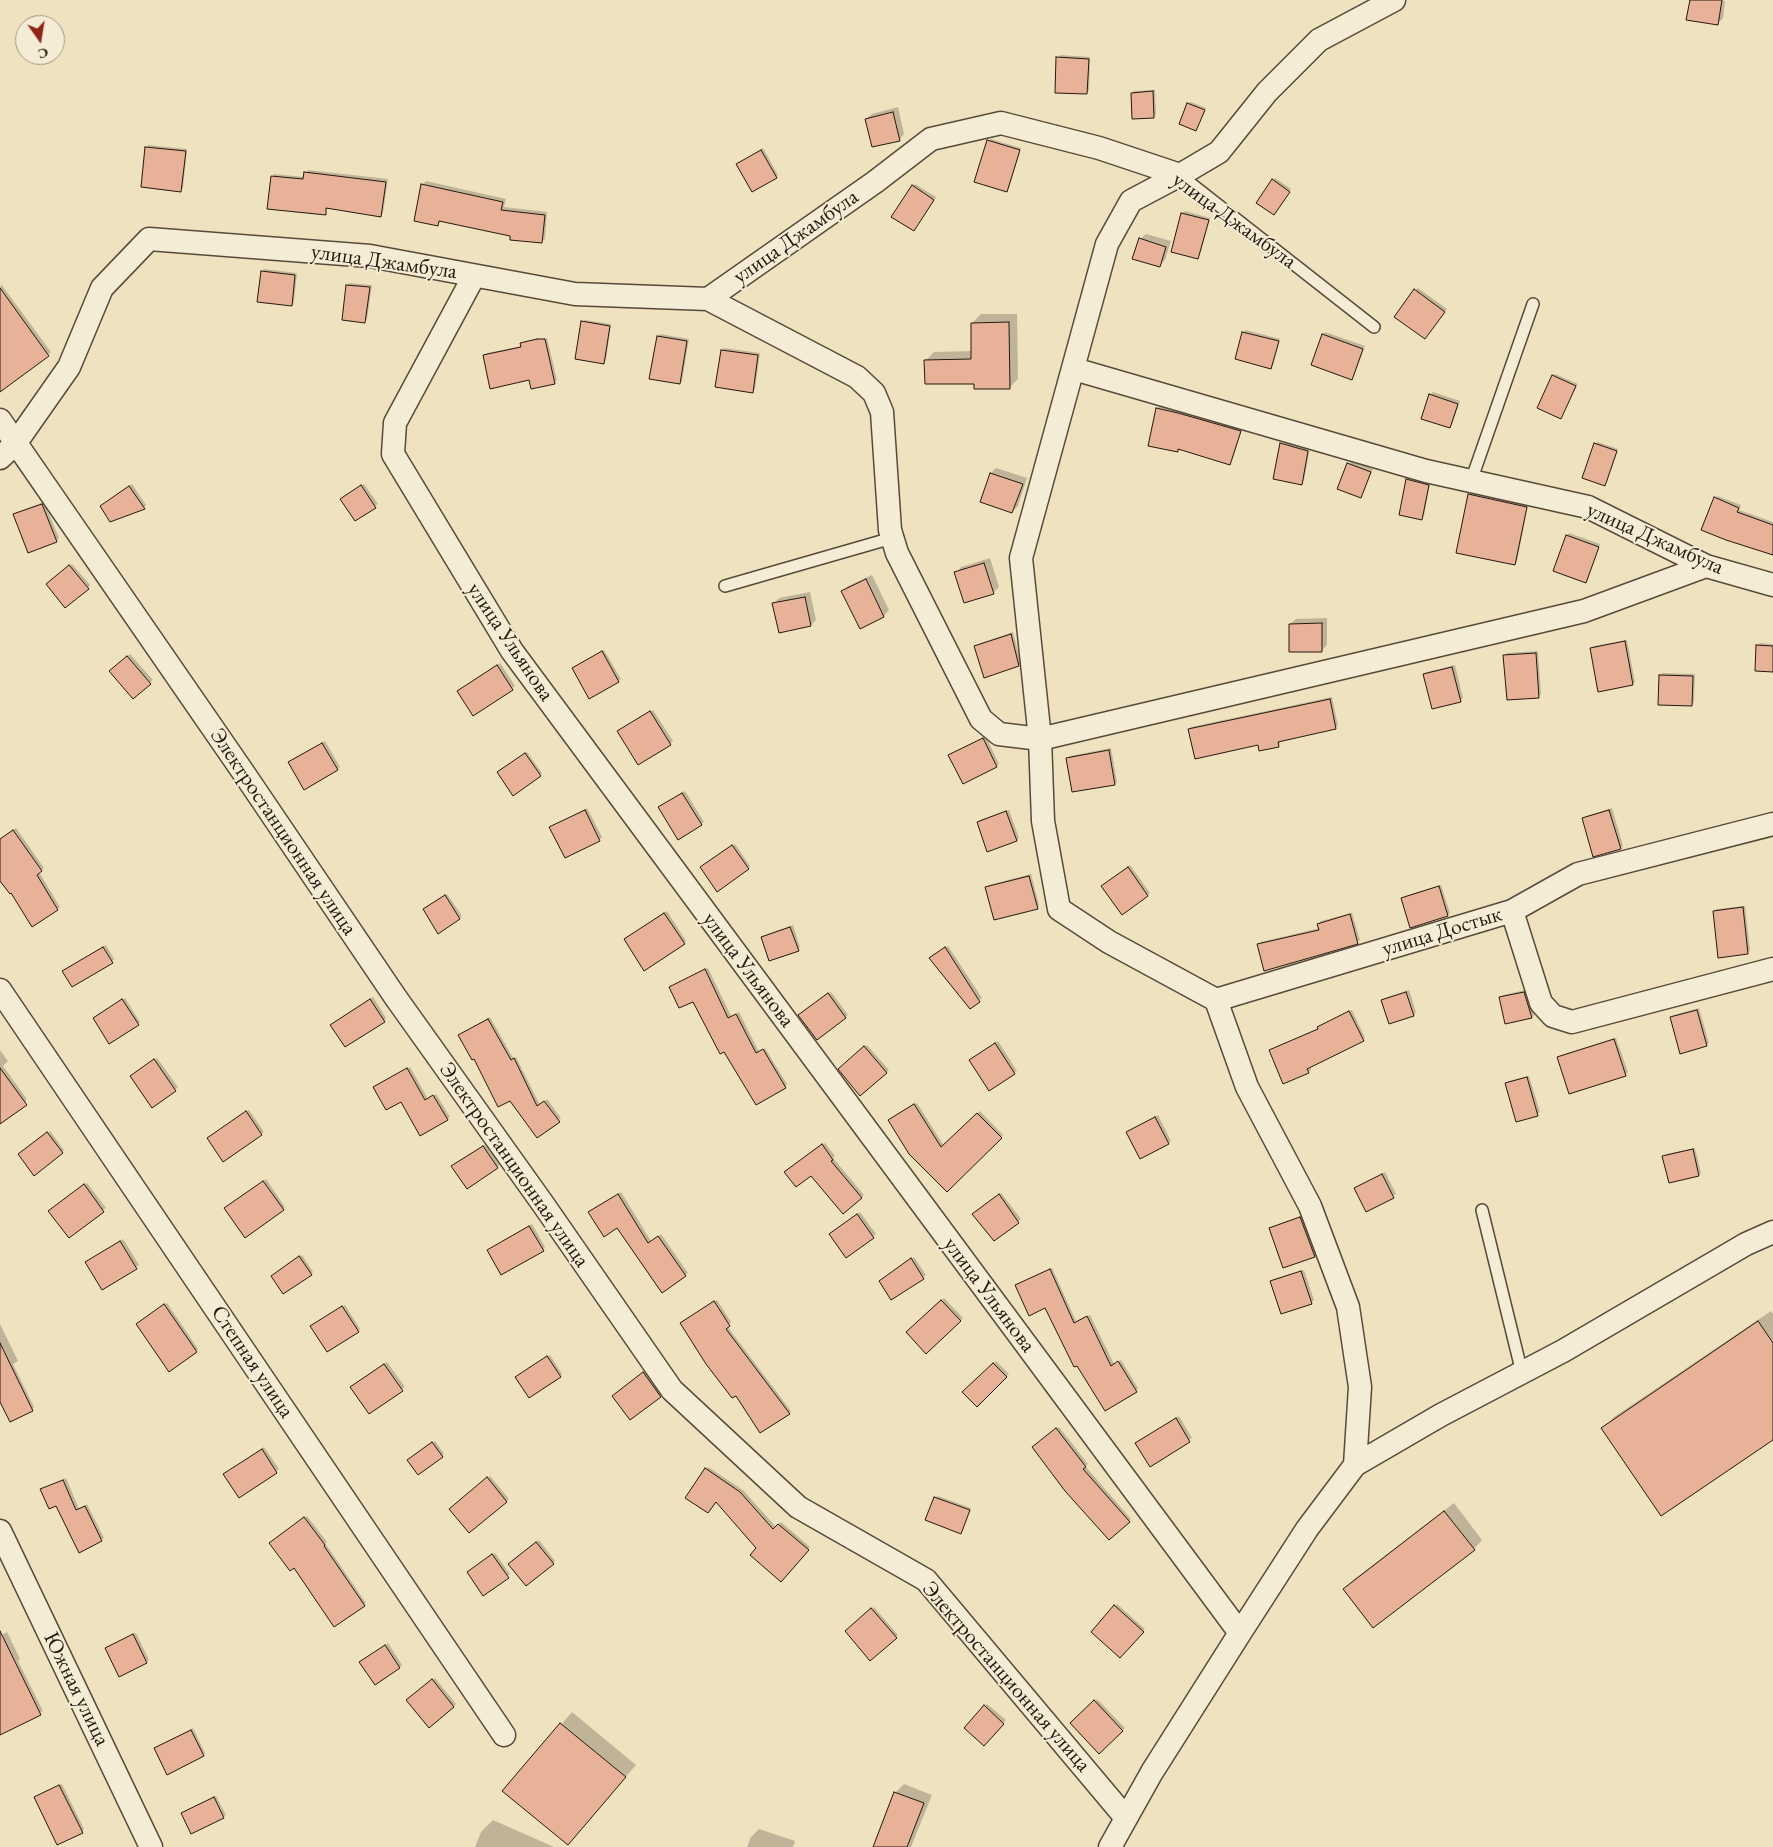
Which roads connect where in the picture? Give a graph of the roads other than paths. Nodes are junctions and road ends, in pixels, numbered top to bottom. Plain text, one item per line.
1 (1394, 0) edge
2 (1180, 176) junction
3 (474, 276) junction
4 (708, 299) junction
5 (1533, 304) dead end
6 (1374, 327) dead end
7 (1074, 369) junction
8 (0, 420) edge
9 (8, 451) edge
10 (1470, 480) junction
11 (892, 538) junction
12 (1706, 566) junction
13 (1773, 585) edge
14 (725, 586) dead end
15 (1040, 739) junction
16 (1773, 824) edge
17 (1512, 911) junction
18 (1773, 969) edge
19 (0, 990) edge
20 (1216, 1000) junction
21 (1482, 1210) dead end
22 (1773, 1232) edge
23 (1522, 1373) junction
24 (1355, 1465) junction
25 (0, 1531) edge
26 (1240, 1633) junction
27 (504, 1735) dead end
28 (1126, 1818) junction
29 (151, 1847) edge
30 (1110, 1847) edge

1 - 2 street
2 - 4 street, улица Джамбула
2 - 6 lane, улица Джамбула
2 - 7 street
3 - 4 street, улица Джамбула
3 - 9 street, улица Джамбула
3 - 26 street, улица Ульянова
4 - 11 street
5 - 10 lane
7 - 10 street, улица Джамбула
7 - 15 street
8 - 9 street, Электростанционная улица
9 - 28 street, Электростанционная улица
10 - 12 street, улица Джамбула
11 - 14 lane
11 - 15 street
12 - 13 street, улица Джамбула
12 - 15 street
15 - 20 street
16 - 17 street
17 - 18 street, улица Достык
17 - 20 street, улица Достык
19 - 27 street, Степная улица
20 - 24 street
21 - 23 lane
22 - 23 street
23 - 24 street
24 - 26 street
25 - 29 street, Южная улица
26 - 28 street
28 - 30 street

